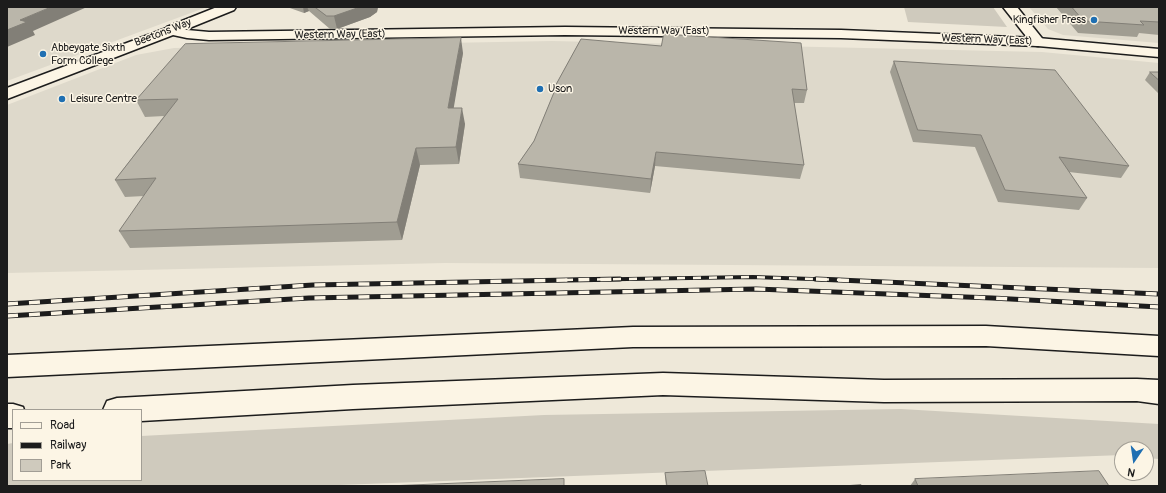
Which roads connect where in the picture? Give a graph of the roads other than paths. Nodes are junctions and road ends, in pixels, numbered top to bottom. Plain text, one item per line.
1 (229, 7) edge
2 (1010, 7) edge
3 (172, 30) junction
4 (1038, 42) junction
5 (1158, 53) edge
6 (7, 94) edge
7 (1159, 346) edge
8 (7, 366) edge
9 (1159, 392) edge
10 (134, 409) edge

1 - 3 main road, Beetons Way
2 - 4 main road
3 - 4 main road, Western Way (East)
3 - 6 main road, Beetons Way
4 - 5 main road, Western Way (East)
7 - 8 main road
9 - 10 main road

